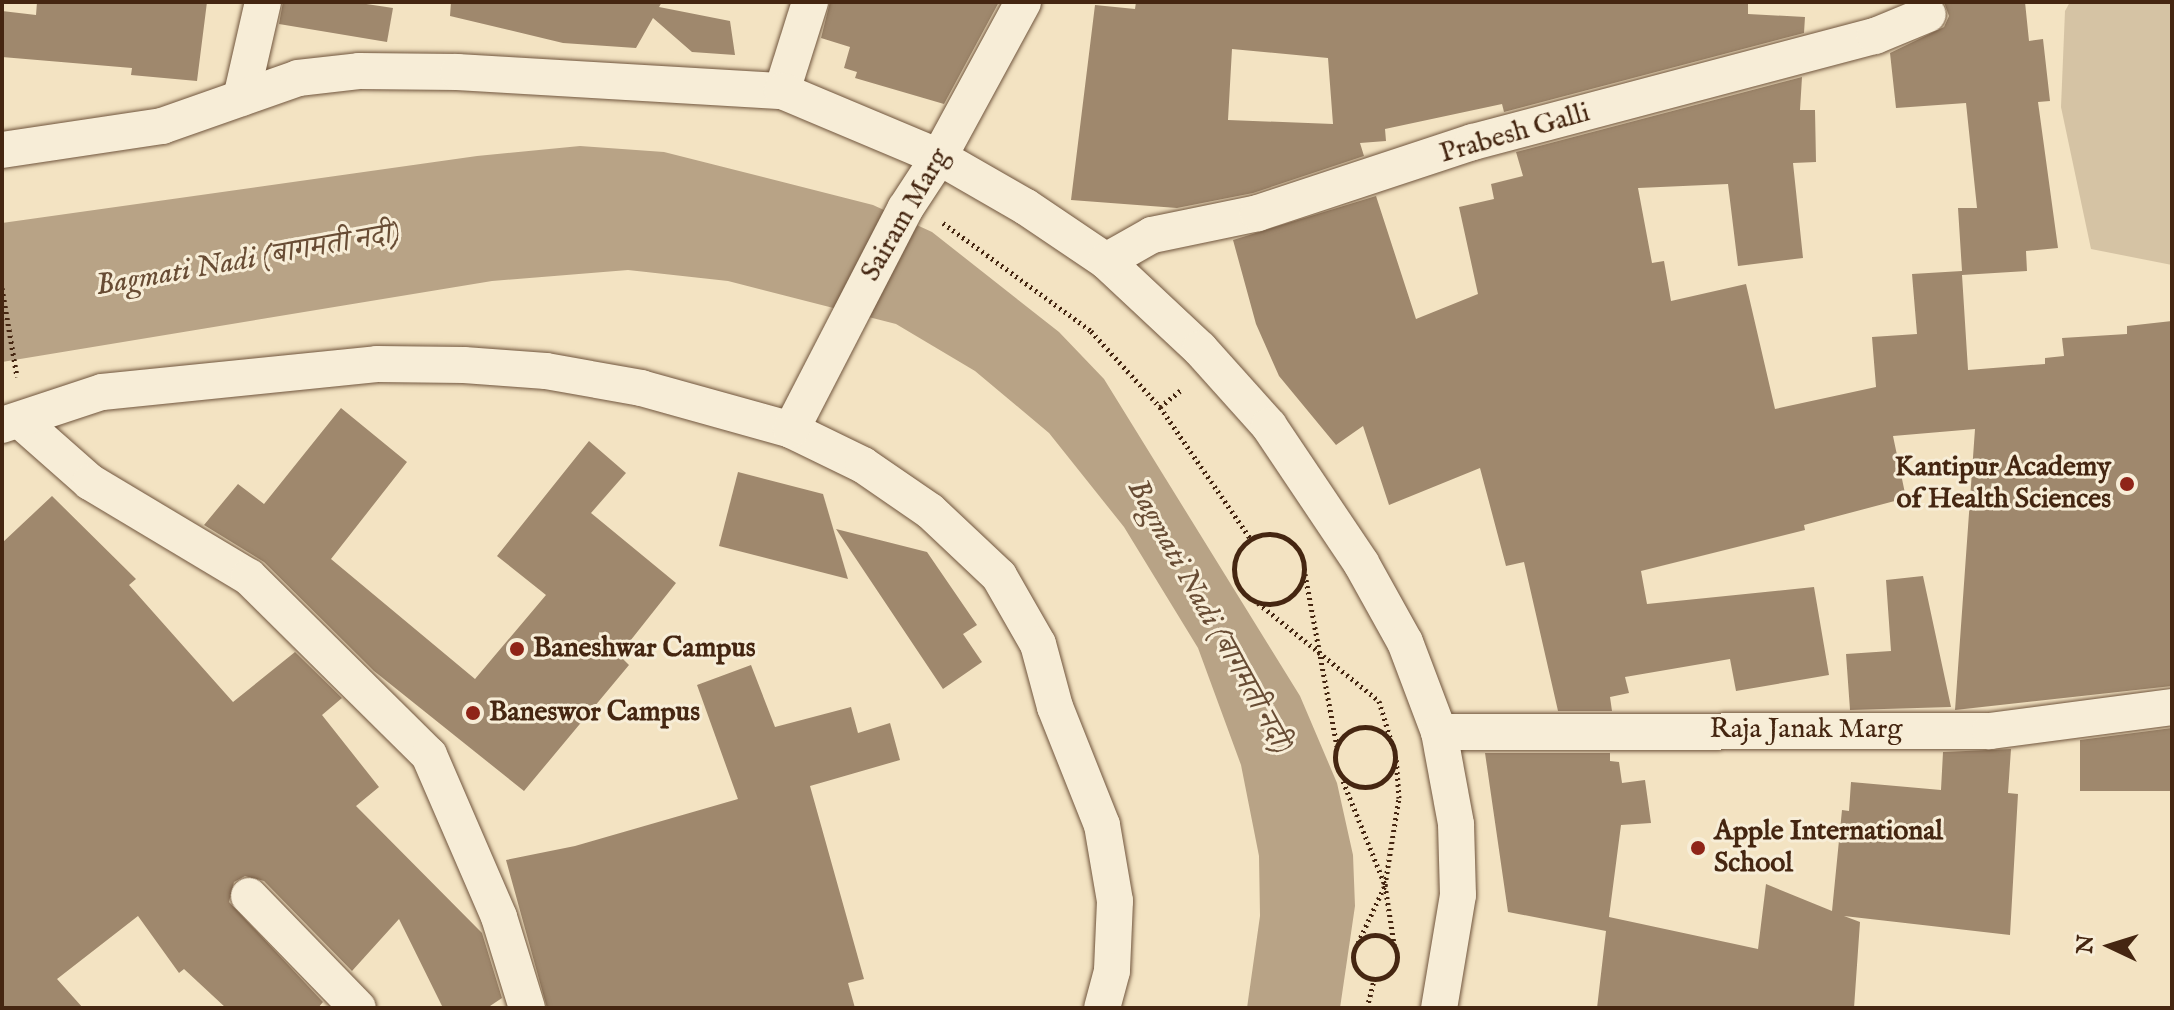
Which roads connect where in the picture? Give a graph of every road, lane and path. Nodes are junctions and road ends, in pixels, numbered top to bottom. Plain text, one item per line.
1 (263, 2) edge
2 (810, 2) edge
3 (1023, 2) edge
4 (1928, 14) dead end
5 (782, 91) junction
6 (241, 98) junction
7 (2, 150) edge
8 (932, 167) junction
9 (1106, 261) junction
10 (2, 288) edge
11 (15, 368) dead end
12 (12, 423) edge
13 (791, 430) junction
14 (1250, 538) junction
15 (1304, 568) junction
16 (1257, 602) junction
17 (1318, 648) junction
18 (2172, 707) edge
19 (1439, 732) junction
20 (1337, 747) junction
21 (1393, 747) junction
22 (1396, 756) junction
23 (1341, 776) junction
24 (1385, 885) junction
25 (249, 896) dead end
26 (1358, 943) junction
27 (1395, 950) junction
28 (1374, 979) junction
29 (358, 1008) edge
30 (527, 1008) edge
31 (1102, 1008) edge
32 (1367, 1008) edge
33 (1439, 1008) edge

1 - 6 street
2 - 5 street
3 - 8 street, Sairam Marg
4 - 9 street, Prabesh Galli
5 - 6 street
5 - 8 street
6 - 7 street
8 - 9 street
8 - 13 street, Sairam Marg
8 - 14 path
9 - 19 street
10 - 11 path
12 - 13 street
12 - 30 street
13 - 31 street
14 - 15 path
14 - 16 path
15 - 16 path
15 - 17 path
16 - 17 path
17 - 20 path
17 - 21 path
18 - 19 street, Raja Janak Marg
19 - 33 street
20 - 21 path
20 - 23 path
21 - 22 path
22 - 23 path
22 - 24 path
23 - 24 path
24 - 26 path
24 - 27 path
25 - 29 street
26 - 27 path
26 - 28 path
27 - 28 path
28 - 32 path

